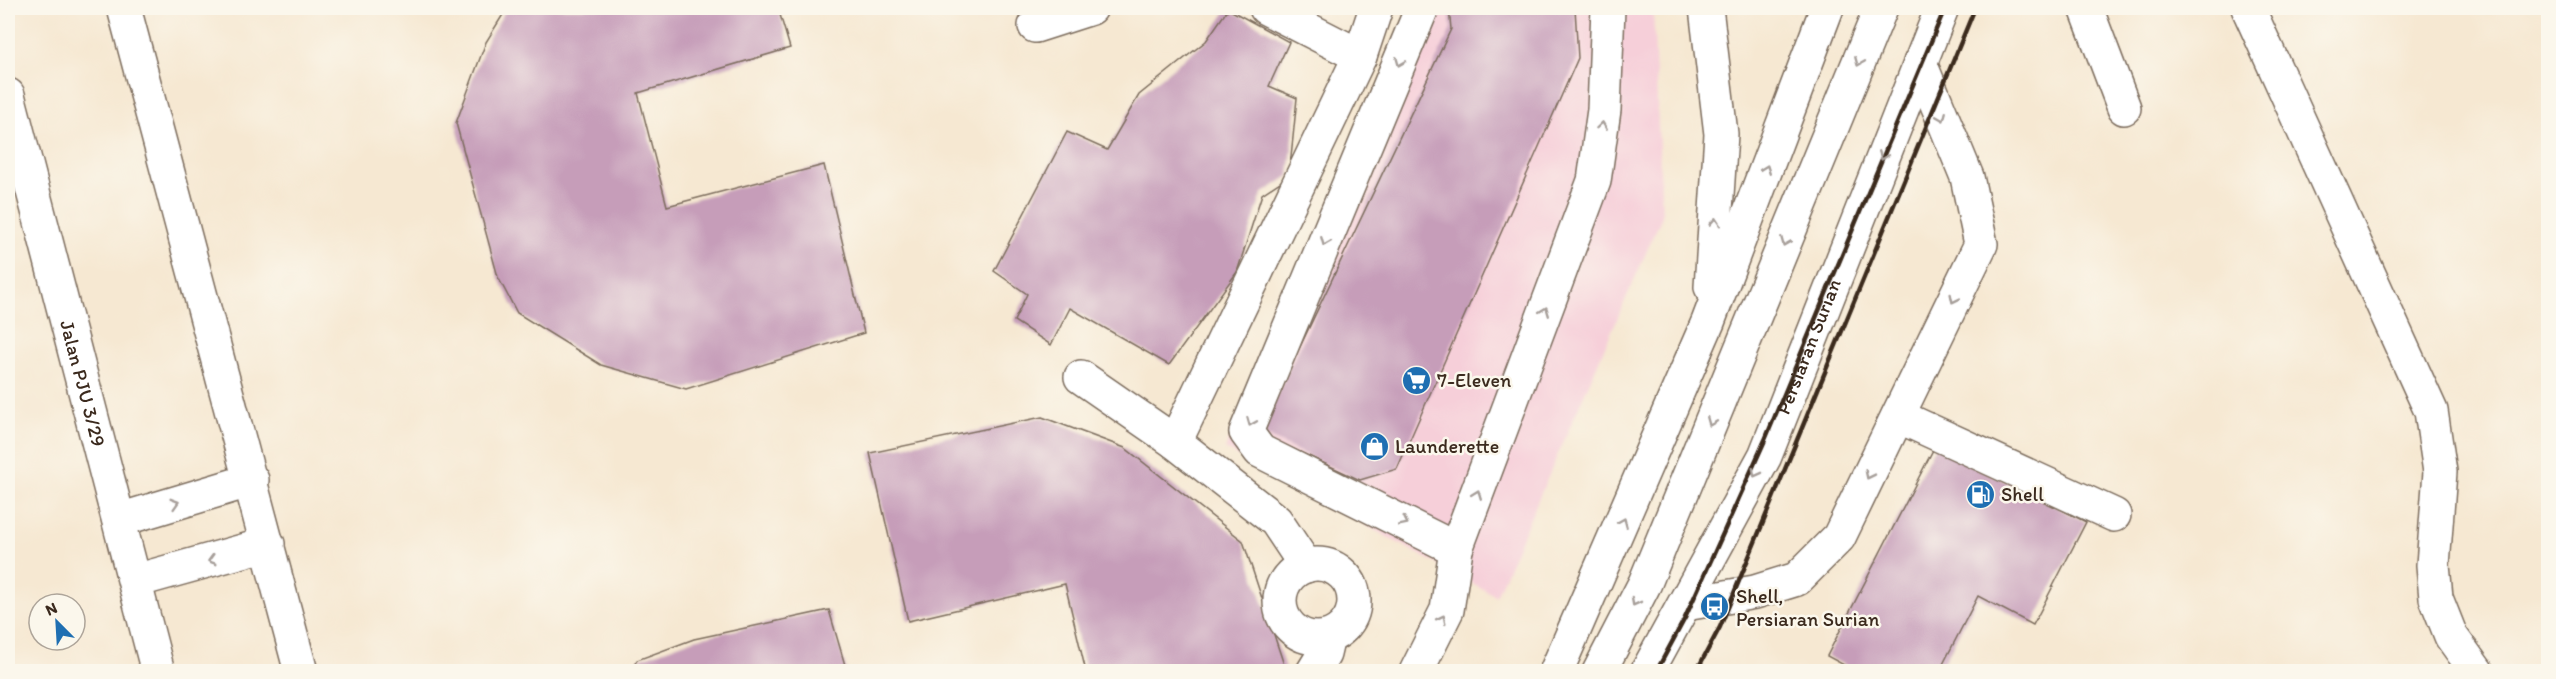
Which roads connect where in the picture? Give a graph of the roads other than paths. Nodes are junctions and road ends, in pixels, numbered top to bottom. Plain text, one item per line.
1 (124, 8) edge
2 (1091, 8) edge
3 (1266, 8) edge
4 (1376, 8) edge
5 (1422, 8) edge
6 (1608, 8) edge
7 (1706, 8) edge
8 (1827, 8) edge
9 (1881, 8) edge
10 (1942, 8) edge
11 (2086, 8) edge
12 (2248, 8) edge
13 (1035, 26) dead end
14 (1360, 56) junction
15 (1920, 63) junction
16 (8, 95) edge
17 (2124, 108) dead end
18 (1708, 322) junction
19 (1081, 377) dead end
20 (1898, 416) junction
21 (1174, 442) junction
22 (252, 480) junction
23 (2114, 515) dead end
24 (119, 520) junction
25 (268, 544) junction
26 (1456, 549) junction
27 (1306, 566) junction
28 (135, 581) junction
29 (1685, 604) junction
30 (1328, 637) junction
31 (158, 672) edge
32 (302, 672) edge
33 (1313, 672) edge
34 (1416, 672) edge
35 (1556, 672) edge
36 (1599, 672) edge
37 (1647, 672) edge
38 (2477, 672) edge

1 - 22 main road
2 - 13 main road
3 - 14 main road
4 - 14 main road
5 -> 26 main road
26 -> 6 main road
18 -> 7 main road
18 -> 8 main road
9 -> 36 main road
10 - 15 main road, Persiaran Surian
11 - 17 main road
12 - 38 main road
14 - 21 main road
15 -> 20 main road
15 -> 29 main road, Persiaran Surian
16 - 24 main road, Jalan PJU 3/29
35 -> 18 main road
19 - 21 main road
20 - 23 main road
20 -> 29 main road
21 - 27 main road
24 -> 22 main road
22 - 25 main road
24 - 28 main road, Jalan PJU 3/29
25 -> 28 main road
25 - 32 main road
34 -> 26 main road
27 - 30 main road
27 - 30 main road
28 - 31 main road, Jalan PJU 3/29
29 - 37 main road, Persiaran Surian
30 - 33 main road

